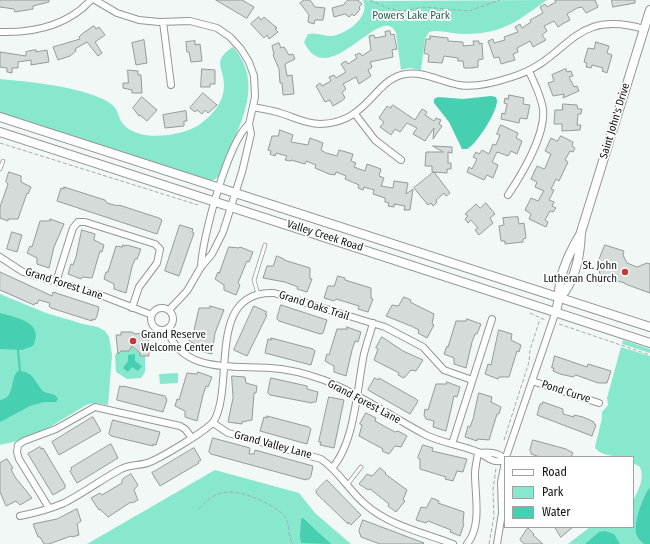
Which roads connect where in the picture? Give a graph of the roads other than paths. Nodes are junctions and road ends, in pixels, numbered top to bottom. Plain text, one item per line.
1 (91, 0) edge
2 (95, 0) edge
3 (650, 10) edge
4 (163, 22) junction
5 (644, 30) junction
6 (0, 32) edge
7 (529, 71) junction
8 (171, 85) dead end
9 (253, 107) junction
10 (355, 114) junction
11 (0, 117) edge
12 (249, 124) junction
13 (0, 132) edge
14 (401, 160) dead end
15 (3, 161) dead end
16 (0, 169) edge
17 (220, 188) junction
18 (235, 193) junction
19 (508, 195) dead end
20 (215, 201) junction
21 (231, 206) junction
22 (265, 245) dead end
23 (0, 256) edge
24 (201, 267) junction
25 (56, 282) junction
26 (258, 294) junction
27 (560, 298) junction
28 (132, 308) junction
29 (169, 310) junction
30 (556, 311) junction
31 (152, 316) junction
32 (492, 319) dead end
33 (373, 323) junction
34 (650, 327) edge
35 (166, 329) junction
36 (650, 343) edge
37 (224, 366) junction
38 (472, 380) junction
39 (532, 381) junction
40 (357, 396) junction
41 (599, 403) dead end
42 (213, 423) junction
43 (192, 438) junction
44 (452, 444) junction
45 (478, 453) junction
46 (506, 456) edge
47 (504, 459) edge
48 (504, 466) edge
49 (361, 467) dead end
50 (332, 468) junction
51 (347, 485) junction
52 (50, 508) junction
53 (20, 516) dead end
54 (453, 544) edge
55 (467, 544) edge
56 (497, 544) edge

1 - 6 street
2 - 4 street
3 - 5 main road, Saint John's Drive
4 - 8 street
4 - 9 street
5 - 7 street
5 - 27 main road, Saint John's Drive
7 - 10 street
7 - 19 street
9 - 10 street
9 - 12 street
10 - 14 street
11 - 17 main road, Valley Creek Road
12 - 17 street
12 - 18 street
13 - 20 main road, Valley Creek Road
15 - 16 lane
17 - 18 main road, Valley Creek Road
17 - 20 street
18 - 21 street
18 - 27 main road, Valley Creek Road
20 - 21 main road, Valley Creek Road
20 - 24 street
21 - 24 street
21 - 30 main road, Valley Creek Road
22 - 26 lane
23 - 25 street, Grand Forest Lane
24 - 29 street
25 - 28 street, Grand Forest Lane
25 - 28 street
26 - 33 street, Grand Oaks Trail
26 - 37 street
27 - 30 main road, Saint John's Drive
27 - 34 main road, Valley Creek Road
28 - 31 street, Grand Forest Lane
29 - 31 street
29 - 35 street
30 - 36 main road, Valley Creek Road
30 - 39 street, Saint John's Drive
31 - 35 street
32 - 38 street
33 - 38 street, Grand Oaks Trail
33 - 40 street
35 - 37 street, Grand Forest Lane
37 - 40 street, Grand Forest Lane
37 - 42 street
38 - 44 street
39 - 41 street, Pond Curve
39 - 46 street, Saint John's Drive
40 - 44 street, Grand Forest Lane
40 - 50 street
42 - 43 street
42 - 50 street, Grand Valley Lane
43 - 52 street
43 - 52 street
44 - 45 street, Grand Forest Lane
45 - 47 street, Grand Forest Lane
45 - 55 street
48 - 56 street, Saint John's Drive
49 - 51 lane
50 - 51 street, Grand Valley Lane
51 - 54 street, Grand Valley Lane
52 - 53 street

